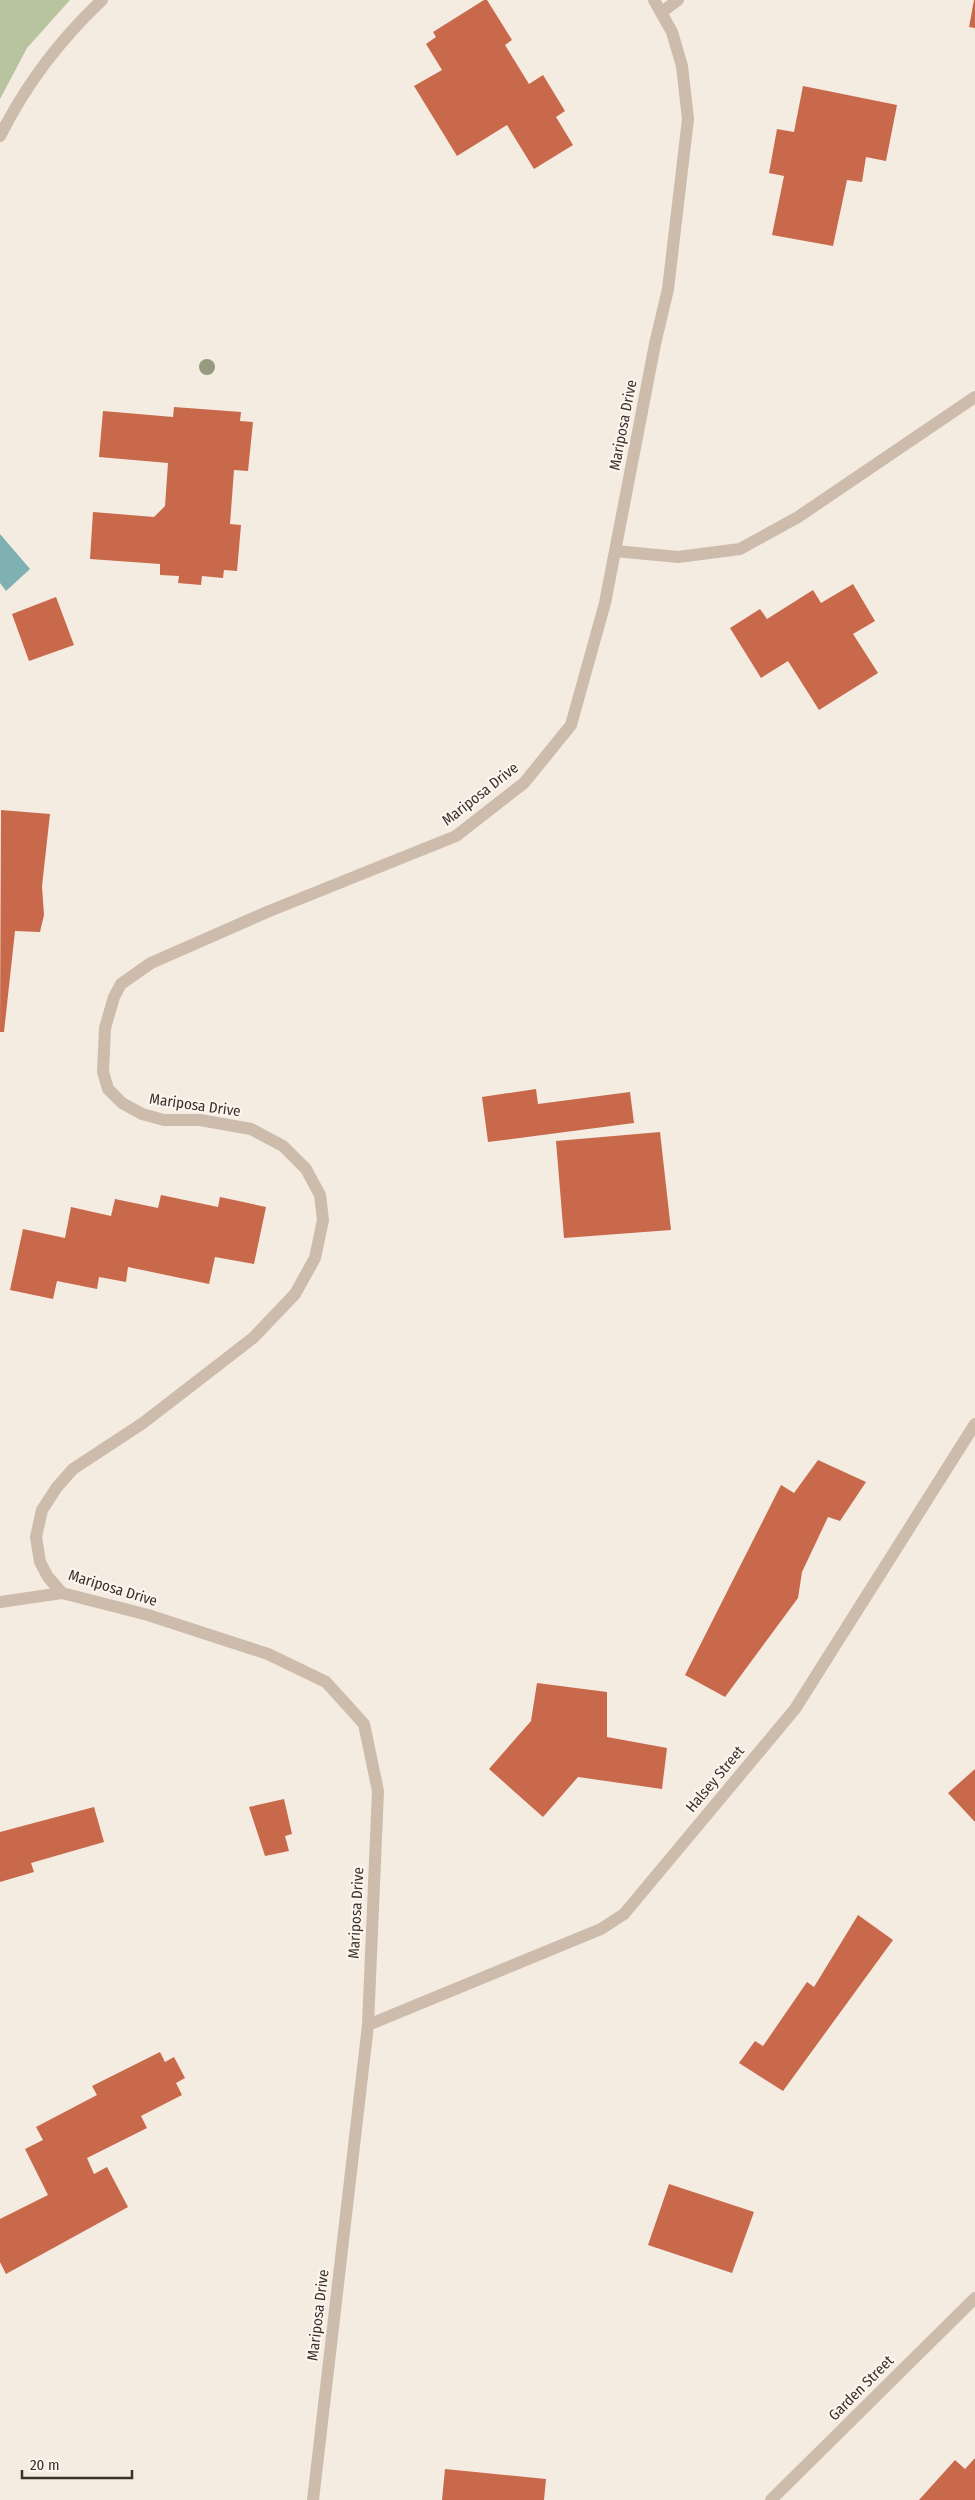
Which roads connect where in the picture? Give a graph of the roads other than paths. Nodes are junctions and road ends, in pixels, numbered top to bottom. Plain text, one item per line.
1 (102, 0) edge
2 (654, 0) edge
3 (678, 0) edge
4 (662, 12) junction
5 (0, 136) edge
6 (975, 397) edge
7 (615, 551) junction
8 (975, 1424) edge
9 (62, 1593) junction
10 (0, 1602) edge
11 (368, 2025) junction
12 (975, 2298) edge
13 (312, 2500) edge
14 (771, 2500) edge

1 - 5 street
2 - 4 street, Mariposa Drive
3 - 4 street
4 - 7 street, Mariposa Drive
6 - 7 street
7 - 9 street, Mariposa Drive
8 - 11 street, Halsey Street
9 - 10 street
9 - 11 street, Mariposa Drive
11 - 13 street, Mariposa Drive
12 - 14 street, Garden Street

